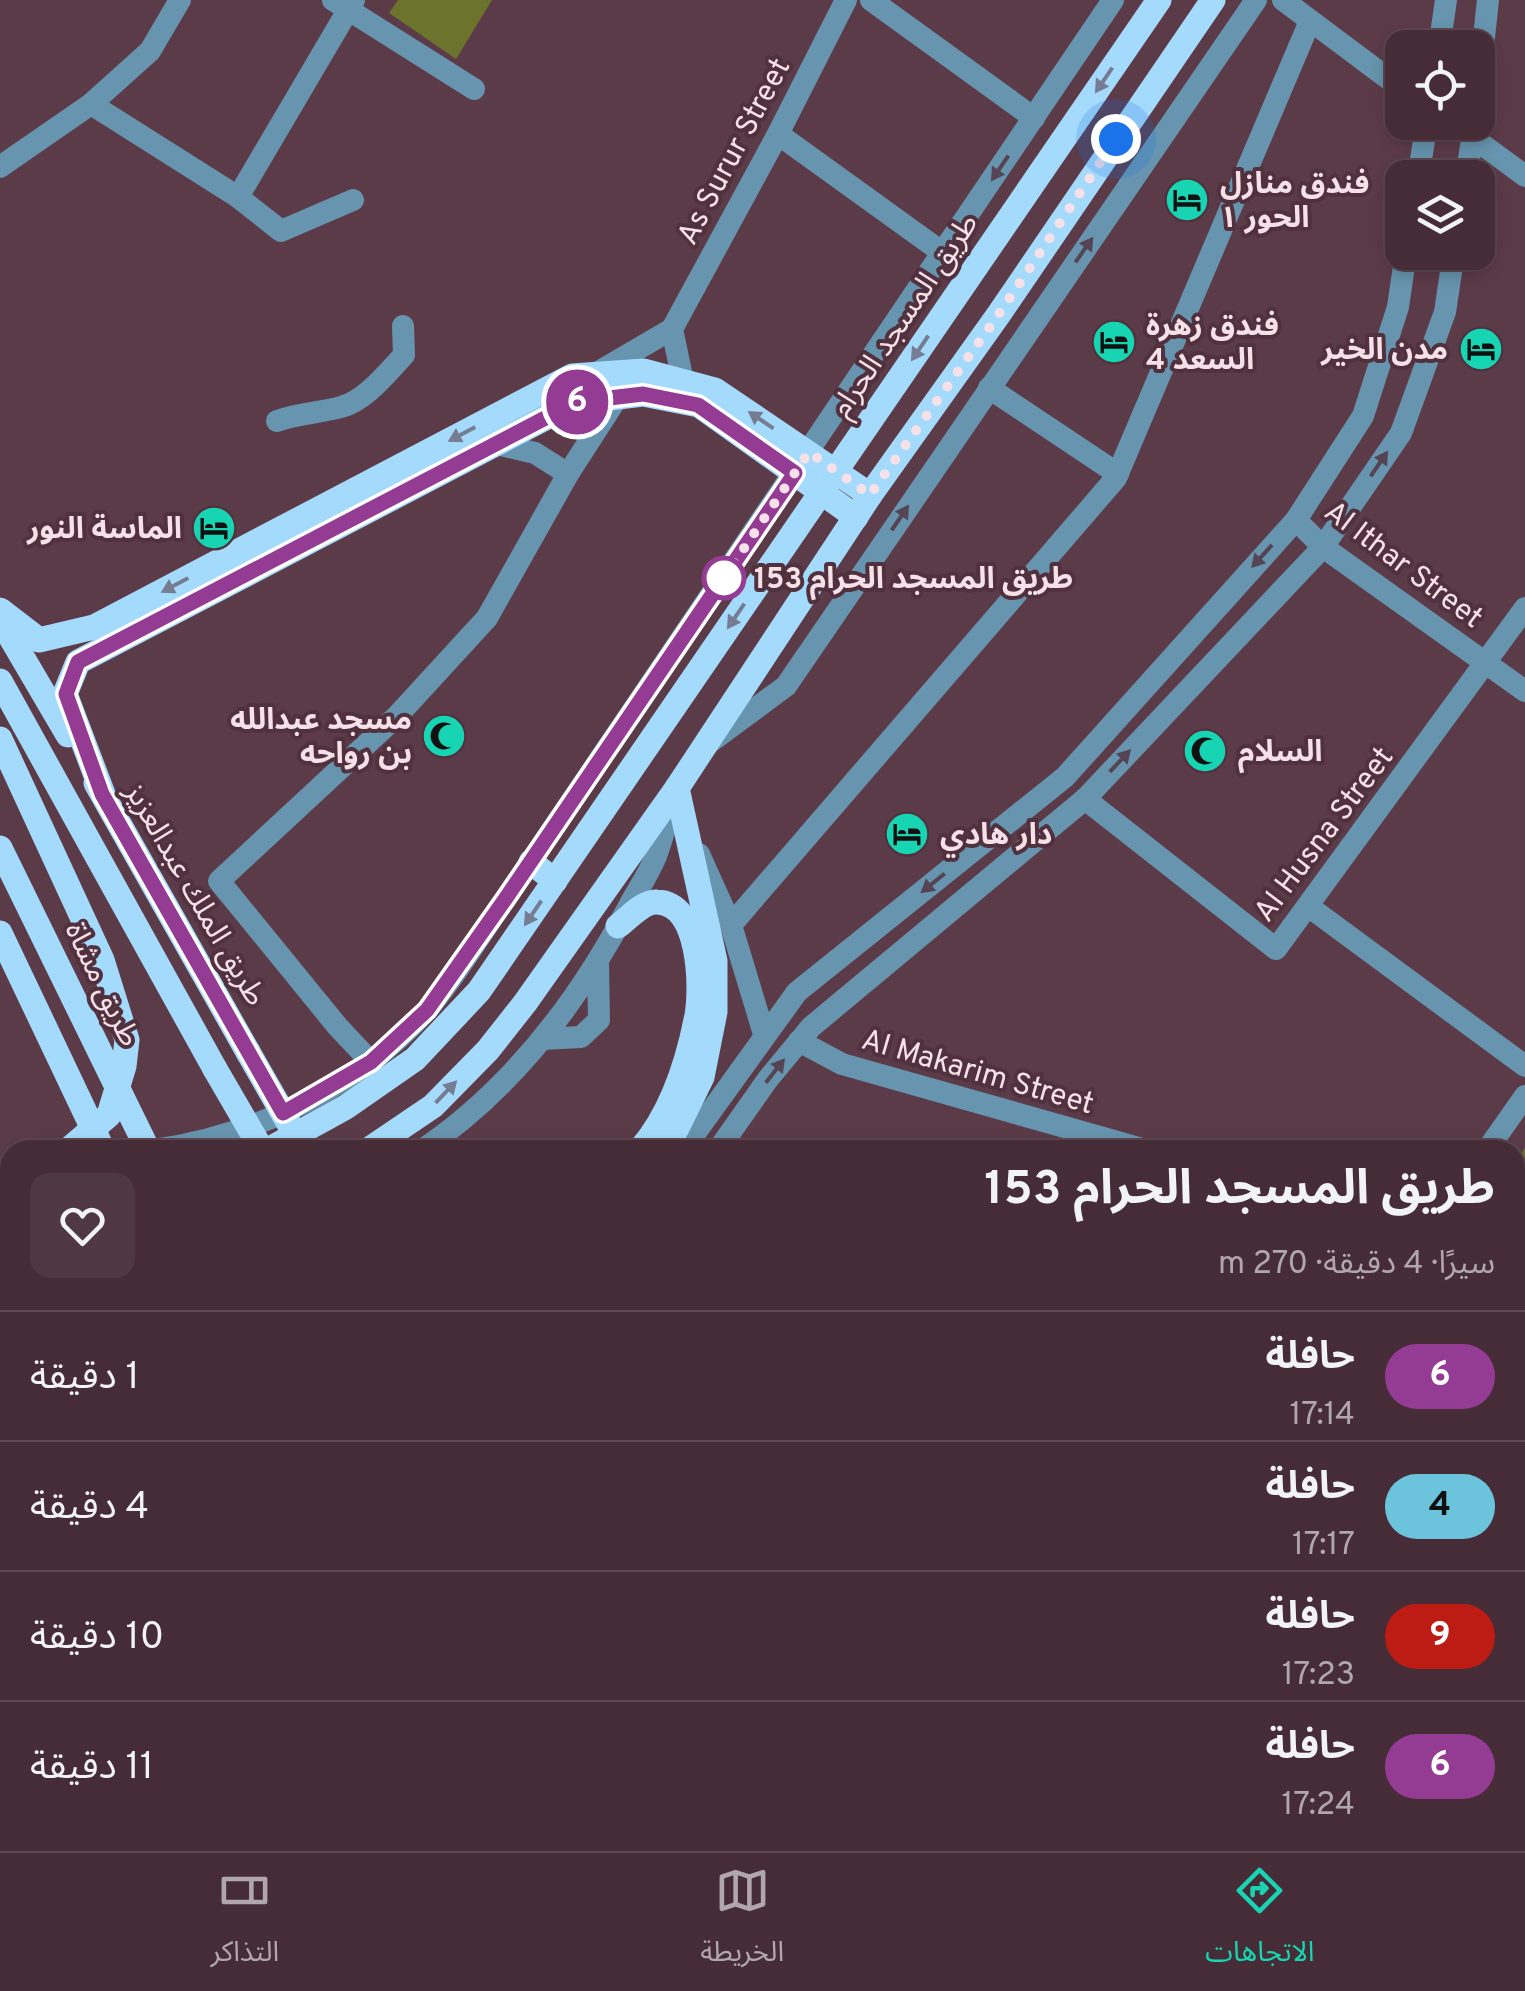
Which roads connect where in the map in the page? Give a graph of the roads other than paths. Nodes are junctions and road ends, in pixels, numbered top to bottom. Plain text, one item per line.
1 (180, 0) edge
2 (846, 0) edge
3 (871, 0) edge
4 (1160, 0) edge
5 (1213, 0) edge
6 (1256, 0) edge
7 (1283, 0) edge
8 (1446, 0) edge
9 (1488, 0) edge
10 (1106, 2) edge
11 (345, 3) edge
12 (1310, 20) junction
13 (1442, 30) edge
14 (1485, 30) edge
15 (1385, 76) edge
16 (474, 90) dead end
17 (90, 104) junction
18 (1034, 118) junction
19 (778, 134) junction
20 (1484, 140) edge
21 (0, 167) edge
22 (1525, 176) edge
23 (238, 197) junction
24 (353, 200) dead end
25 (965, 220) junction
26 (994, 241) junction
27 (943, 253) junction
28 (1403, 270) edge
29 (1451, 270) edge
30 (999, 314) junction
31 (403, 326) dead end
32 (672, 329) junction
33 (1028, 331) junction
34 (596, 374) junction
35 (683, 381) junction
36 (989, 388) junction
37 (617, 398) junction
38 (277, 421) dead end
39 (497, 444) junction
40 (802, 463) junction
41 (568, 474) junction
42 (1118, 474) junction
43 (829, 482) junction
44 (870, 495) junction
45 (856, 518) junction
46 (1296, 520) junction
47 (1323, 548) junction
48 (1525, 608) edge
49 (0, 610) edge
50 (0, 619) edge
51 (1487, 663) junction
52 (0, 680) edge
53 (1525, 691) edge
54 (0, 738) edge
55 (702, 748) junction
56 (677, 788) junction
57 (102, 794) junction
58 (1085, 798) junction
59 (686, 826) junction
60 (0, 848) edge
61 (531, 862) junction
62 (555, 880) junction
63 (1308, 906) junction
64 (730, 925) junction
65 (618, 926) junction
66 (0, 933) edge
67 (598, 963) junction
68 (706, 1012) junction
69 (764, 1034) junction
70 (543, 1039) junction
71 (799, 1040) junction
72 (371, 1062) junction
73 (1525, 1066) edge
74 (1525, 1096) edge
75 (82, 1140) edge
76 (98, 1140) edge
77 (146, 1140) edge
78 (205, 1140) edge
79 (259, 1140) edge
80 (283, 1140) edge
81 (298, 1140) edge
82 (383, 1140) edge
83 (435, 1140) edge
84 (646, 1140) edge
85 (669, 1140) edge
86 (690, 1140) edge
87 (725, 1140) edge
88 (1111, 1140) edge
89 (1494, 1140) edge

1 - 17 street
2 - 19 street, As Surur Street
3 - 18 street
4 -> 26 main road, طريق المسجد الحرام
5 - 30 main road
33 -> 6 street
7 - 12 street
8 - 13 street
9 - 14 street
10 - 18 street
11 - 16 street
11 - 23 street
12 - 15 street
12 - 42 street
17 - 21 street
17 - 23 street
18 -> 25 street
19 - 27 street
19 - 32 street, As Surur Street
20 - 22 street
23 - 24 street
25 - 26 street
25 - 27 street
26 -> 43 main road, طريق المسجد الحرام
27 - 40 street
28 - 46 street
47 -> 29 street
30 - 33 street
30 - 44 main road
31 - 38 street
32 - 34 street
32 - 35 street
33 - 36 street
34 - 35 main road
34 -> 49 main road
40 -> 35 main road
36 - 42 street
55 -> 36 street
37 - 39 main road
37 - 40 main road
37 - 41 street
39 - 41 street
39 - 57 main road
40 - 43 main road
40 - 61 street
41 - 72 street
42 - 64 street
43 - 44 main road
43 - 45 main road
43 -> 62 main road, طريق المسجد الحرام
44 - 45 main road
45 - 55 main road
46 - 47 street, Al Ithar Street
46 -> 69 street
47 - 51 street, Al Ithar Street
58 -> 47 street
48 - 51 street, Al Husna Street
50 - 57 main road, طريق الملك عبدالعزيز
51 - 53 street, Al Ithar Street
51 - 63 street, Al Husna Street
52 - 79 main road, bridge
54 - 75 main road
55 - 56 main road
56 - 59 main road
56 - 65 street
82 -> 56 main road
57 - 81 main road, طريق الملك عبدالعزيز, bridge
58 - 63 street, Al Husna Street
58 - 71 street
59 - 64 street
59 - 68 main road
60 - 77 main road, طريق مشاة, bridge
61 - 62 main road
61 - 72 street
62 -> 80 main road, طريق المسجد الحرام
63 - 73 street
64 - 69 street
65 - 67 street
65 - 68 main road
66 - 76 main road, bridge
67 - 70 street
67 - 70 street
68 - 84 main road
68 - 85 main road
69 - 86 street
70 - 83 street
87 -> 71 street
71 - 88 street, Al Makarim Street
72 - 78 street
74 - 89 street

